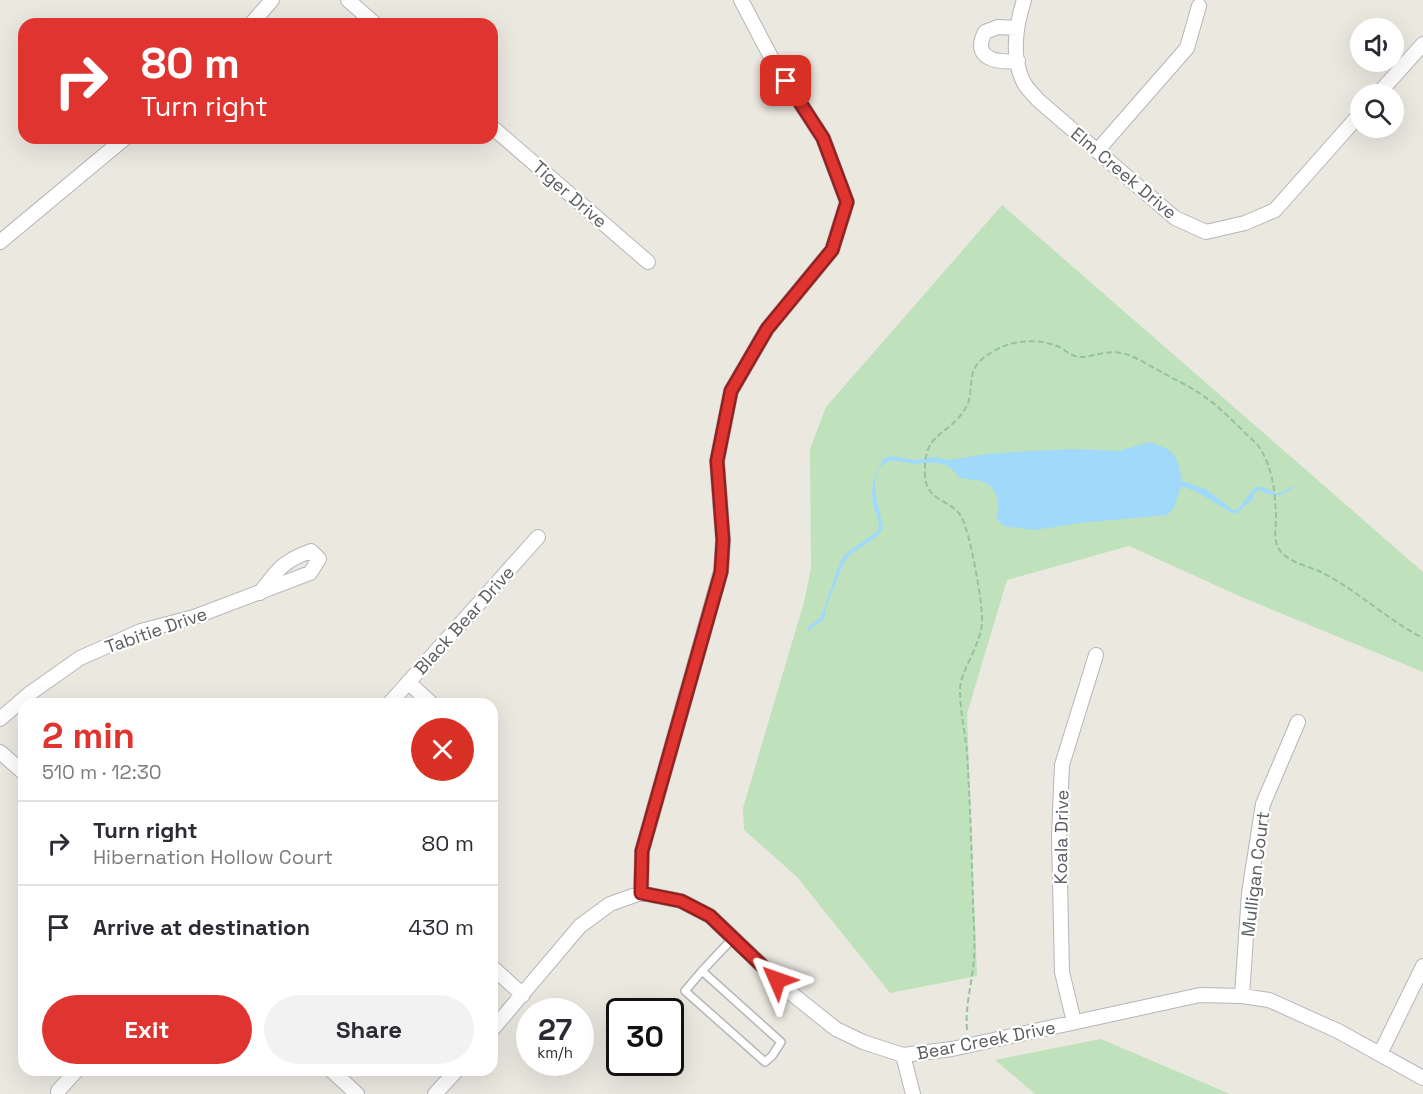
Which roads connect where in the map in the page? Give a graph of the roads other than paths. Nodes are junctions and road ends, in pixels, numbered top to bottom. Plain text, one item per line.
1 (272, 0) edge
2 (348, 0) edge
3 (741, 0) edge
4 (1024, 0) edge
5 (1199, 6) dead end
6 (256, 18) edge
7 (368, 18) edge
8 (1017, 28) junction
9 (1423, 44) edge
10 (1018, 61) junction
11 (1387, 84) edge
12 (1350, 125) edge
13 (498, 132) edge
14 (118, 144) edge
15 (1097, 151) junction
16 (0, 242) edge
17 (648, 262) dead end
18 (538, 537) dead end
19 (260, 593) dead end
20 (1096, 655) dead end
21 (408, 682) junction
22 (24, 698) edge
23 (394, 698) edge
24 (425, 698) edge
25 (18, 703) edge
26 (0, 719) edge
27 (1298, 722) dead end
28 (0, 752) edge
29 (18, 768) edge
30 (641, 893) junction
31 (733, 938) junction
32 (1423, 966) edge
33 (702, 971) junction
34 (498, 973) edge
35 (523, 995) junction
36 (1242, 996) junction
37 (1074, 1022) junction
38 (498, 1023) edge
39 (1380, 1054) junction
40 (903, 1055) junction
41 (72, 1076) edge
42 (338, 1076) edge
43 (452, 1076) edge
44 (1423, 1078) edge
45 (58, 1091) dead end
46 (357, 1094) edge
47 (435, 1094) edge
48 (913, 1094) edge

1 - 6 street
2 - 7 street
3 - 30 street
4 - 8 street, Elm Creek Drive
5 - 15 street
8 - 10 street, Elm Creek Drive
8 - 10 street
9 - 11 street
10 - 15 street, Elm Creek Drive
12 - 15 street, Elm Creek Drive
13 - 17 street, Tiger Drive
14 - 16 street
18 - 21 street, Black Bear Drive
19 - 22 street, Tabitie Drive
20 - 37 street, Koala Drive
21 - 23 street, Black Bear Drive
21 - 24 street
25 - 26 street, Tabitie Drive
27 - 36 street, Mulligan Court
28 - 29 street
30 - 31 street, Bear Creek Drive
30 - 35 street
31 - 33 lane
31 - 40 street, Bear Creek Drive
32 - 39 street
33 - 33 lane
34 - 35 street
35 - 38 street
36 - 37 street, Bear Creek Drive
36 - 39 street, Bear Creek Drive
37 - 40 street, Bear Creek Drive
39 - 44 street, Bear Creek Drive
40 - 48 street
41 - 45 street
42 - 46 street
43 - 47 street

